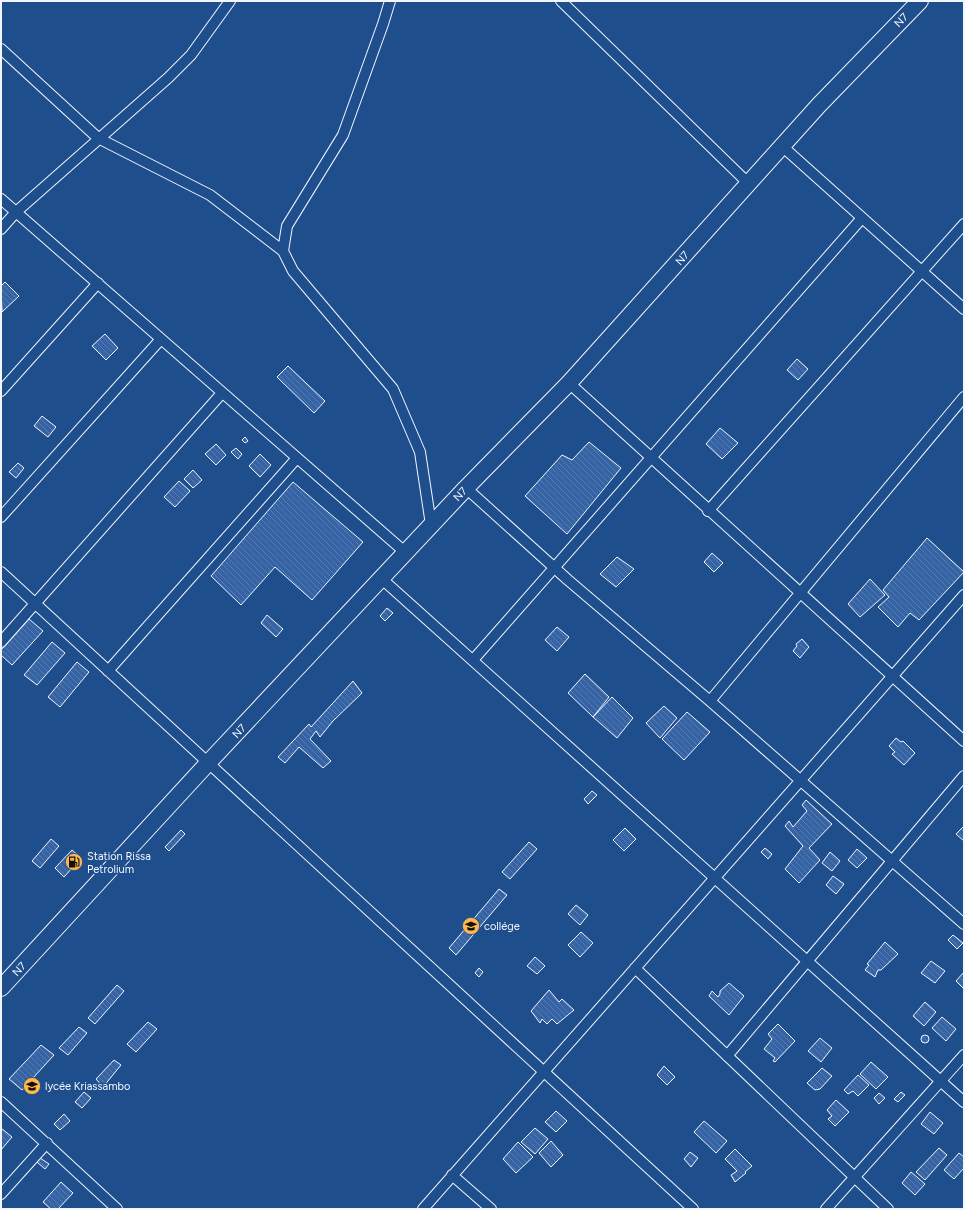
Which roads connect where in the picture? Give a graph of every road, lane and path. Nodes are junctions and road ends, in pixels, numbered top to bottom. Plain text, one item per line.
1 (230, 1) edge
2 (390, 1) edge
3 (560, 1) edge
4 (920, 1) edge
5 (1, 49) edge
6 (98, 138) junction
7 (782, 146) junction
8 (748, 183) junction
9 (1, 199) edge
10 (16, 212) junction
11 (862, 218) junction
12 (964, 224) edge
13 (1, 229) edge
14 (283, 251) junction
15 (922, 271) junction
16 (98, 283) junction
17 (964, 309) edge
18 (161, 339) junction
19 (569, 383) junction
20 (1, 391) edge
21 (222, 393) junction
22 (964, 397) edge
23 (297, 458) junction
24 (650, 458) junction
25 (466, 488) junction
26 (708, 511) junction
27 (1, 517) edge
28 (431, 525) junction
29 (406, 553) junction
30 (554, 567) junction
31 (1, 572) edge
32 (382, 579) junction
33 (799, 594) junction
34 (964, 595) edge
35 (35, 603) junction
36 (1, 642) edge
37 (473, 660) junction
38 (108, 671) junction
39 (892, 676) junction
40 (710, 701) junction
41 (964, 741) edge
42 (208, 763) junction
43 (964, 776) edge
44 (800, 781) junction
45 (892, 861) junction
46 (715, 878) junction
47 (964, 924) edge
48 (808, 961) junction
49 (635, 968) junction
50 (1, 988) edge
51 (964, 1055) edge
52 (727, 1056) junction
53 (543, 1072) junction
54 (941, 1081) junction
55 (1, 1102) edge
56 (964, 1102) edge
57 (47, 1143) junction
58 (452, 1176) junction
59 (854, 1177) junction
60 (1, 1194) edge
61 (117, 1209) edge
62 (423, 1209) edge
63 (491, 1209) edge
64 (692, 1209) edge
65 (826, 1209) edge
66 (888, 1209) edge

1 - 6 street
2 - 14 street
3 - 8 street
4 - 7 main road, N7
5 - 6 street
6 - 10 street
6 - 14 street
7 - 8 main road, N7
7 - 11 street
8 - 19 main road, N7
9 - 10 street
10 - 13 street
10 - 16 street
11 - 15 street
11 - 24 street
12 - 15 street
14 - 28 street
15 - 17 street
15 - 26 street
16 - 18 street
16 - 20 street
18 - 21 street
18 - 27 street
19 - 24 street
19 - 25 main road, N7
21 - 23 street
21 - 35 street
22 - 33 street
23 - 29 street
23 - 38 street
24 - 26 street
24 - 30 street
25 - 28 main road, N7
25 - 30 street
26 - 33 street
28 - 29 main road, N7
29 - 32 main road, N7
30 - 37 street
30 - 40 street
31 - 35 street
32 - 37 street
32 - 42 main road, N7
33 - 39 street
33 - 40 street
34 - 39 street
35 - 36 street
35 - 38 street
37 - 46 street
38 - 42 street
39 - 41 street
39 - 44 street
40 - 44 street
42 - 50 main road, N7
42 - 53 street
43 - 45 street
44 - 45 street
44 - 46 street
45 - 47 street
45 - 48 street
46 - 48 street
46 - 49 street
48 - 52 street
48 - 54 street
49 - 52 street
49 - 53 street
51 - 54 street
52 - 59 street
53 - 58 street
53 - 64 street
54 - 56 street
54 - 59 street
55 - 57 street
57 - 60 street
57 - 61 street
58 - 62 street
58 - 63 street
59 - 65 street
59 - 66 street

